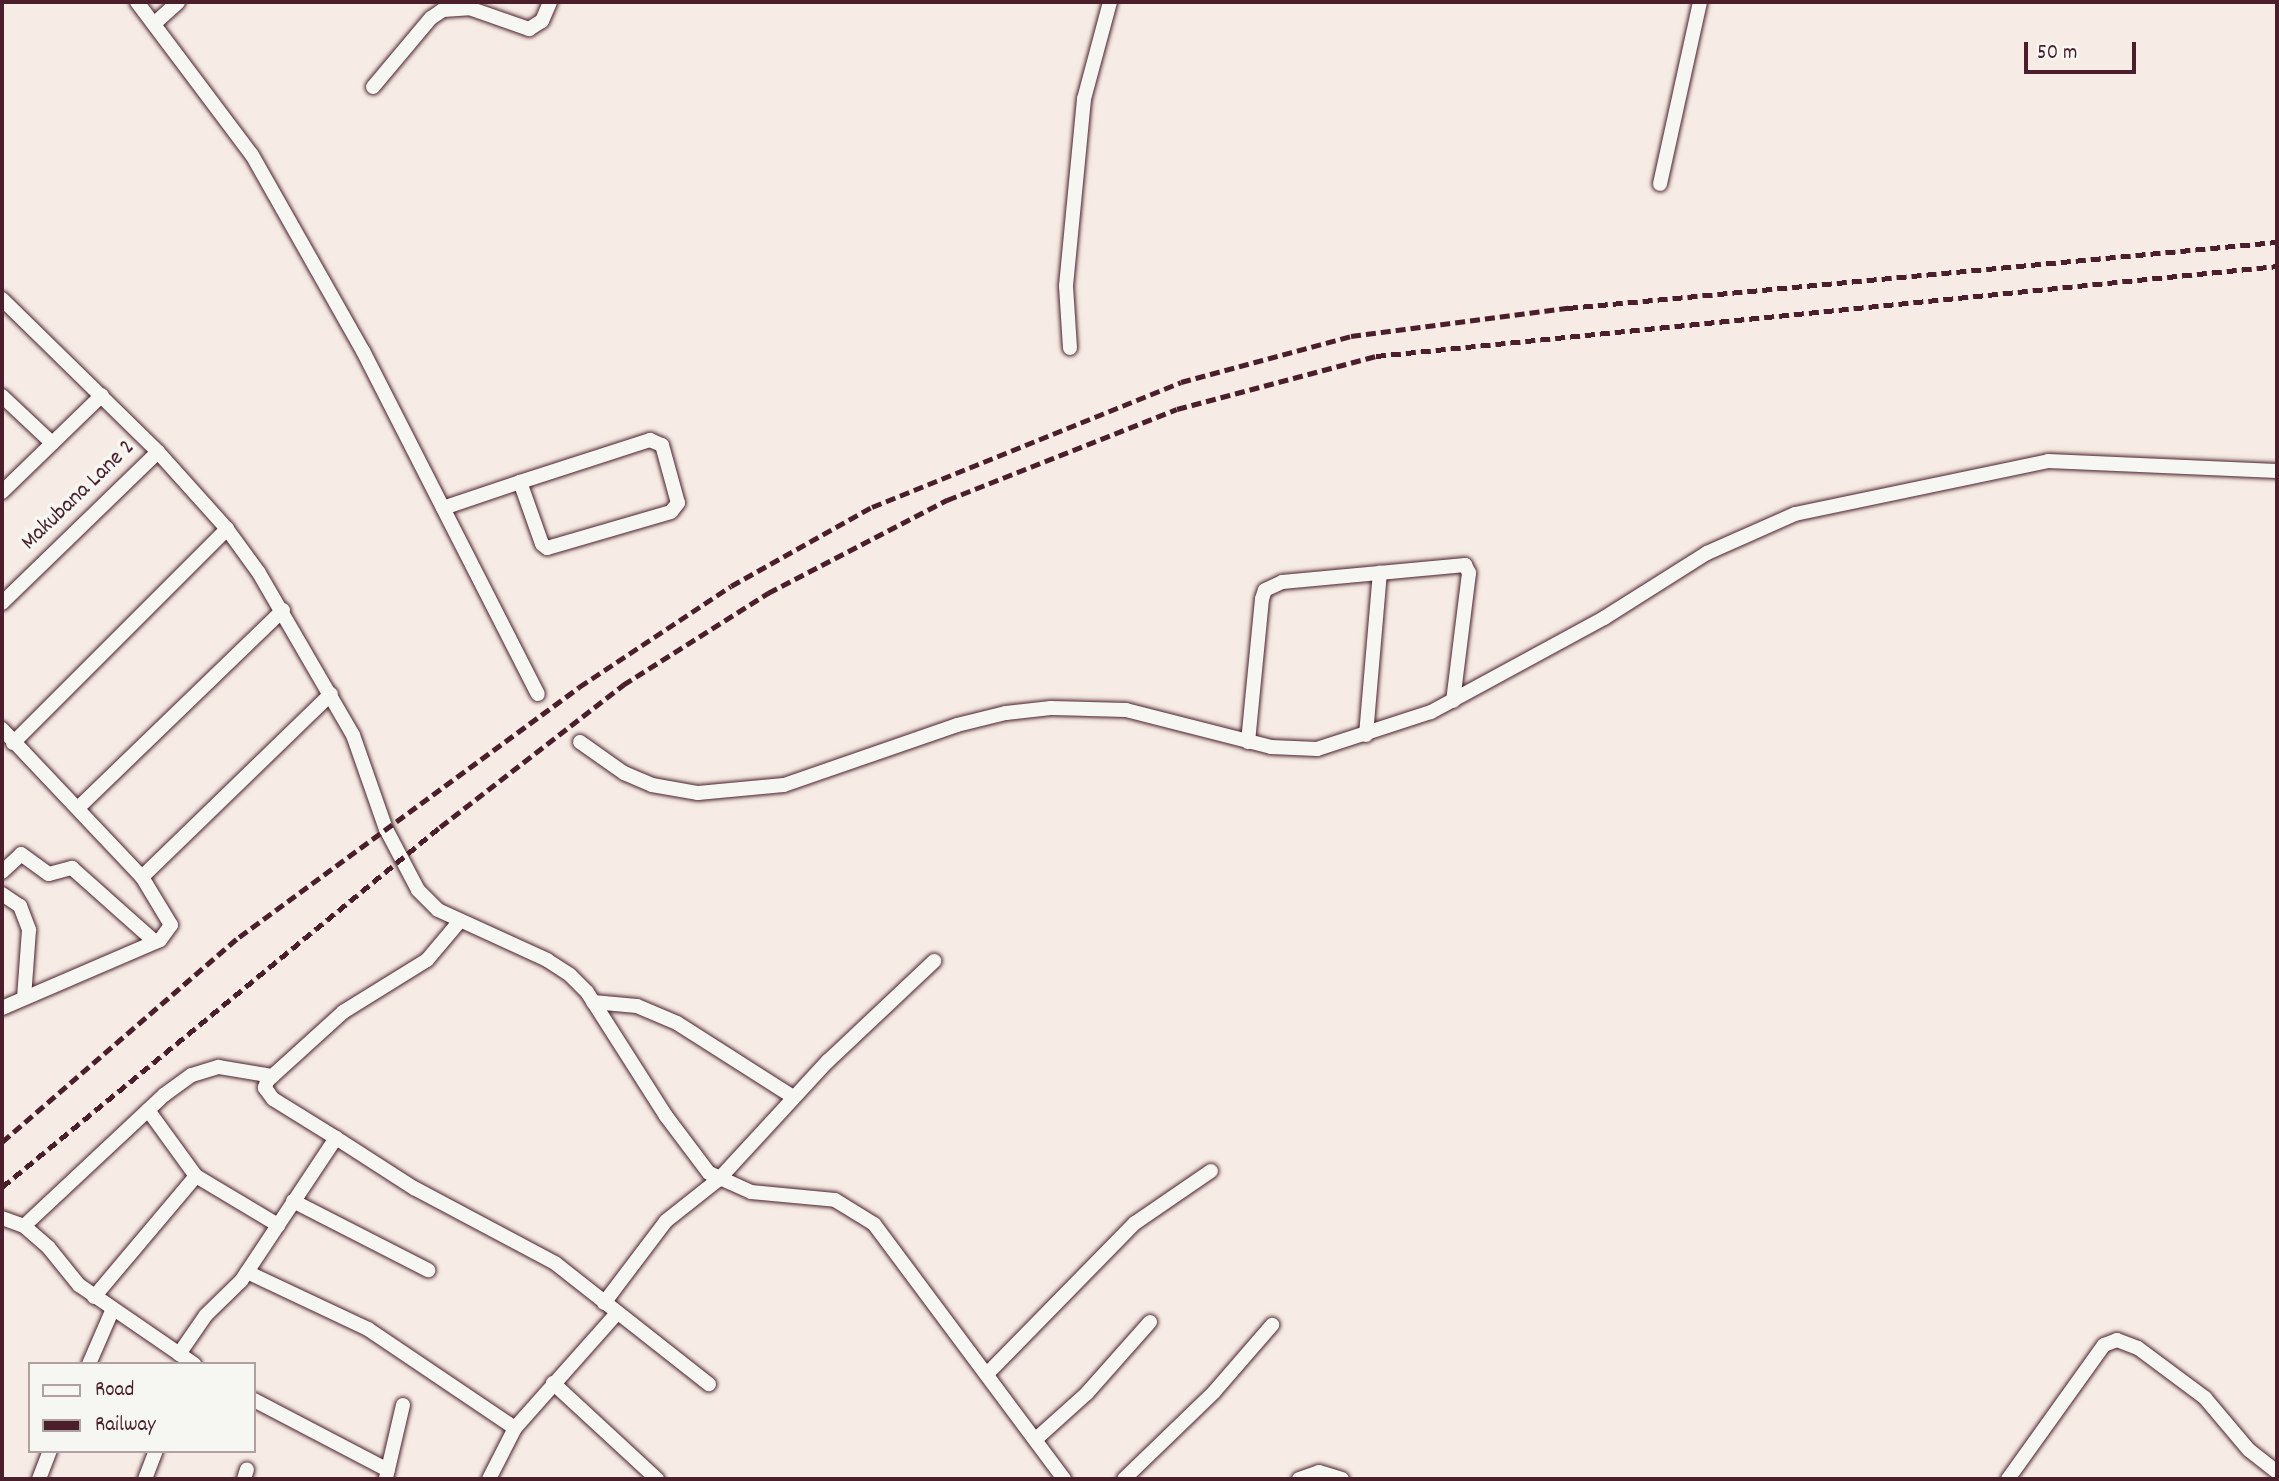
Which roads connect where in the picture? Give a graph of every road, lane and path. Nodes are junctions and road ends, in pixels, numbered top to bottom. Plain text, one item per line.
1 (137, 2) edge
2 (178, 2) edge
3 (550, 2) edge
4 (1110, 2) edge
5 (1700, 2) edge
6 (155, 23) junction
7 (373, 87) dead end
8 (1660, 184) dead end
9 (2, 299) edge
10 (1070, 348) dead end
11 (102, 395) junction
12 (2, 396) edge
13 (52, 443) junction
14 (158, 452) junction
15 (2277, 471) edge
16 (520, 482) junction
17 (2, 492) edge
18 (443, 508) junction
19 (227, 529) junction
20 (1380, 573) junction
21 (2, 603) edge
22 (283, 610) junction
23 (331, 694) junction
24 (538, 694) dead end
25 (1453, 701) junction
26 (2, 729) edge
27 (1366, 735) junction
28 (580, 742) dead end
29 (1248, 742) junction
30 (13, 743) junction
31 (78, 808) junction
32 (2, 872) edge
33 (142, 877) junction
34 (2, 894) edge
35 (459, 922) junction
36 (155, 942) junction
37 (934, 961) dead end
38 (24, 998) junction
39 (593, 1002) junction
40 (2, 1008) edge
41 (272, 1076) junction
42 (793, 1097) junction
43 (148, 1110) junction
44 (337, 1138) junction
45 (1211, 1171) dead end
46 (195, 1176) junction
47 (718, 1180) junction
48 (293, 1201) junction
49 (2, 1219) edge
50 (278, 1225) junction
51 (24, 1226) junction
52 (428, 1269) dead end
53 (247, 1272) junction
54 (94, 1297) junction
55 (604, 1303) junction
56 (112, 1311) junction
57 (617, 1313) junction
58 (1150, 1322) dead end
59 (1272, 1325) dead end
60 (179, 1354) junction
61 (90, 1362) edge
62 (191, 1362) edge
63 (988, 1373) junction
64 (553, 1383) junction
65 (709, 1384) dead end
66 (256, 1401) edge
67 (403, 1405) dead end
68 (515, 1428) junction
69 (1036, 1439) junction
70 (49, 1453) edge
71 (155, 1453) edge
72 (2277, 1472) edge
73 (387, 1475) edge
74 (39, 1479) edge
75 (145, 1479) edge
76 (489, 1479) edge
77 (657, 1479) edge
78 (1065, 1479) edge
79 (1124, 1479) edge
80 (1299, 1479) edge
81 (1342, 1479) edge
82 (2008, 1479) edge

1 - 6 street
2 - 6 street
3 - 7 street
4 - 10 street
5 - 8 street
6 - 18 street
9 - 11 street
11 - 13 street
11 - 14 street
12 - 13 street
13 - 17 street
14 - 19 street
14 - 21 street, Makubana Lane 2
15 - 25 street
16 - 16 street
16 - 18 street
18 - 24 street
19 - 22 street
19 - 30 street
20 - 25 street
20 - 27 street
20 - 29 street
22 - 23 street
22 - 31 street
23 - 33 street
23 - 35 street
25 - 27 street
26 - 30 street
27 - 29 street
28 - 29 street
30 - 31 street
31 - 33 street
32 - 36 street
33 - 36 street
34 - 38 street
35 - 39 street
35 - 41 street
36 - 38 street
37 - 42 street
38 - 40 street
39 - 42 street
39 - 47 street
41 - 43 street
41 - 44 street
42 - 47 street
43 - 46 street
43 - 51 street
44 - 48 street
44 - 55 street
45 - 63 street
46 - 50 street
46 - 54 street
47 - 55 street
47 - 63 street
48 - 50 street
48 - 52 street
49 - 51 street
50 - 53 street
51 - 54 street
53 - 60 street
53 - 68 street
54 - 56 street
55 - 57 street
56 - 60 street
56 - 61 street
57 - 64 street
57 - 65 street
58 - 69 street
59 - 79 street
60 - 62 street
63 - 69 street
64 - 68 street
64 - 77 street
66 - 73 street
67 - 73 street
68 - 76 street
69 - 78 street
70 - 74 street
71 - 75 street
72 - 82 street
80 - 81 street

